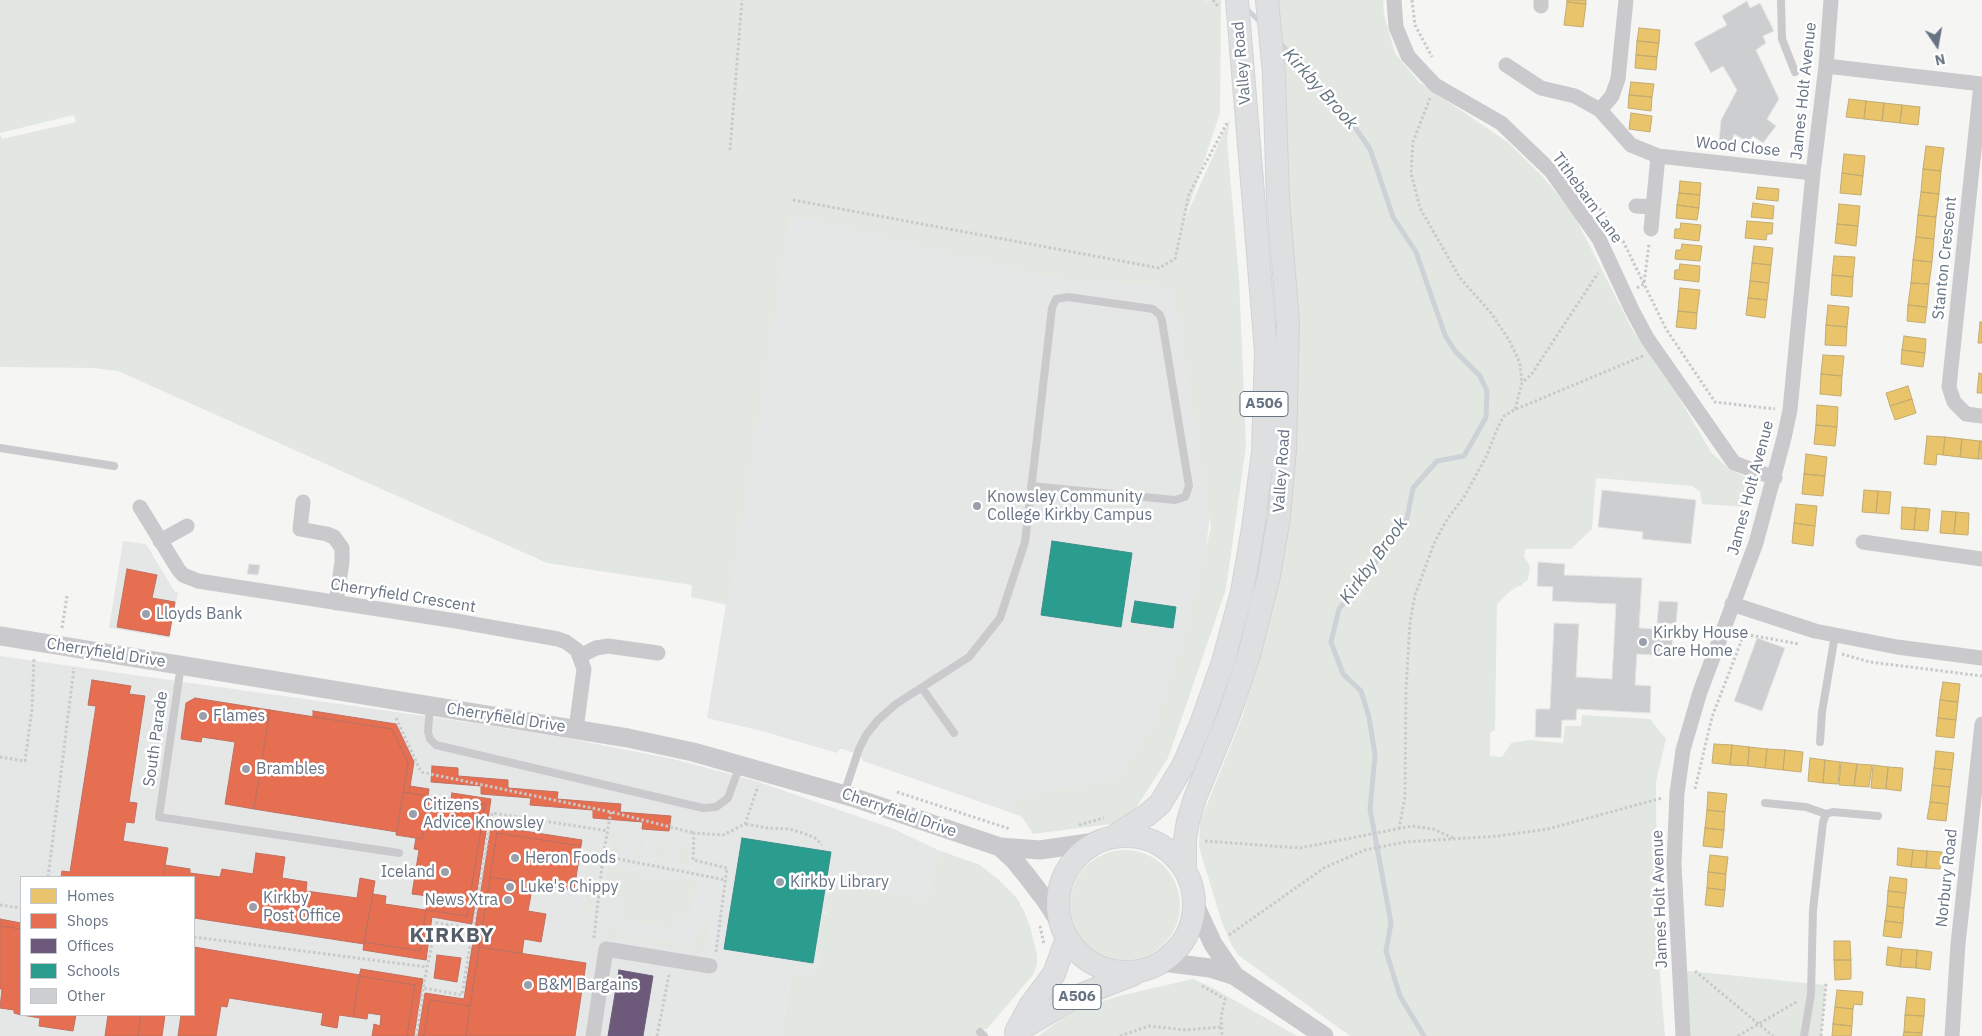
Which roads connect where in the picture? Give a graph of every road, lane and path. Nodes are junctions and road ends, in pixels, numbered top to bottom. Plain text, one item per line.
1 (742, 0) edge
2 (1237, 0) edge
3 (1394, 0) edge
4 (1412, 0) edge
5 (1626, 0) edge
6 (1781, 0) edge
7 (1831, 0) edge
8 (1267, 3) edge
9 (1506, 65) dead end
10 (1826, 66) junction
11 (1795, 72) dead end
12 (1982, 84) edge
13 (1435, 85) junction
14 (1600, 110) junction
15 (1231, 128) dead end
16 (730, 150) dead end
17 (1658, 156) junction
18 (1977, 166) edge
19 (1813, 173) junction
20 (793, 200) dead end
21 (1636, 206) dead end
22 (1653, 207) junction
23 (1652, 229) joint
24 (1608, 256) junction
25 (1634, 281) dead end
26 (1656, 350) junction
27 (1522, 383) junction
28 (1514, 410) junction
29 (1982, 416) edge
30 (0, 448) edge
31 (114, 466) dead end
32 (1774, 478) junction
33 (1031, 486) junction
34 (303, 502) dead end
35 (140, 507) dead end
36 (186, 526) dead end
37 (160, 541) junction
38 (1863, 542) dead end
39 (1982, 559) edge
40 (67, 596) dead end
41 (336, 603) junction
42 (1732, 604) junction
43 (62, 628) dead end
44 (1835, 635) junction
45 (0, 636) edge
46 (1802, 644) dead end
47 (1832, 652) junction
48 (658, 653) dead end
49 (34, 655) dead end
50 (580, 656) junction
51 (1982, 658) edge
52 (180, 665) junction
53 (74, 668) dead end
54 (1982, 676) edge
55 (922, 688) junction
56 (430, 706) junction
57 (1982, 724) edge
58 (576, 729) junction
59 (954, 733) dead end
60 (1820, 742) dead end
61 (0, 757) edge
62 (740, 765) junction
63 (758, 786) dead end
64 (896, 791) dead end
65 (1677, 793) junction
66 (844, 794) junction
67 (1693, 798) dead end
68 (1765, 803) dead end
69 (611, 812) dead end
70 (1826, 814) junction
71 (1878, 816) dead end
72 (746, 824) junction
73 (1113, 826) junction
74 (1074, 827) dead end
75 (1399, 829) junction
76 (608, 831) junction
77 (1018, 832) dead end
78 (1204, 832) dead end
79 (1454, 839) junction
80 (1095, 842) junction
81 (822, 845) dead end
82 (1000, 847) junction
83 (399, 853) dead end
84 (603, 856) junction
85 (1185, 868) junction
86 (48, 876) edge
87 (726, 880) junction
88 (0, 905) edge
89 (1195, 905) junction
90 (20, 908) edge
91 (473, 928) junction
92 (1055, 928) junction
93 (1229, 934) dead end
94 (195, 937) edge
95 (606, 949) junction
96 (1045, 952) dead end
97 (672, 960) junction
98 (712, 962) joint
99 (1153, 966) junction
100 (427, 967) junction
101 (1680, 970) junction
102 (1235, 976) junction
103 (1201, 985) dead end
104 (423, 988) junction
105 (1221, 1027) junction
106 (1014, 1034) edge
107 (416, 1036) edge
108 (593, 1036) edge
109 (657, 1036) edge
110 (1120, 1036) edge
111 (1222, 1036) edge
112 (1324, 1036) edge
113 (1683, 1036) edge
114 (1773, 1036) edge
115 (1804, 1036) edge
116 (1952, 1036) edge

1 - 16 path
2 - 73 main road, Valley Road / A506
3 - 13 street, Tithebarn Lane
4 - 13 path
5 - 14 street
6 - 11 lane
7 - 10 street, James Holt Avenue
8 - 85 main road, Valley Road / A506
9 - 14 street, Wood Close
10 - 12 street
10 - 19 street, James Holt Avenue
12 - 18 street, Stanton Crescent
13 - 24 street, Tithebarn Lane
13 - 27 path
14 - 17 street, Wood Close
15 - 20 path
17 - 19 street, Wood Close
17 - 22 street
18 - 29 street, Stanton Crescent
19 - 32 street, James Holt Avenue
21 - 22 street
22 - 23 street
23 - 25 path
24 - 26 street, Tithebarn Lane
24 - 27 path
26 - 28 path
26 - 32 street, Tithebarn Lane
27 - 28 path
28 - 75 path
30 - 31 lane
32 - 42 street, James Holt Avenue
33 - 33 lane
33 - 55 lane
34 - 41 street
35 - 37 street, Cherryfield Crescent
36 - 37 street
37 - 41 street, Cherryfield Crescent
38 - 39 street
40 - 43 path
41 - 50 street, Cherryfield Crescent
42 - 44 street
42 - 65 street, James Holt Avenue
44 - 47 lane
44 - 51 street
45 - 52 street, Cherryfield Drive
46 - 67 path
47 - 54 path
47 - 60 lane
48 - 50 street
49 - 61 path
50 - 58 street
52 - 56 street, Cherryfield Drive
52 - 83 lane, South Parade
53 - 86 path
55 - 59 lane
55 - 66 lane
56 - 58 street, Cherryfield Drive
56 - 62 lane
57 - 116 street, Norbury Road
58 - 62 street, Cherryfield Drive
62 - 66 street, Cherryfield Drive
63 - 72 path
64 - 77 path
65 - 79 path
65 - 101 street, James Holt Avenue
66 - 82 street, Cherryfield Drive
68 - 70 lane
69 - 76 path
70 - 71 lane
70 - 115 lane
72 - 81 path
72 - 87 path
73 - 74 path
73 - 80 main road, A506
73 - 85 main road, A506
75 - 78 path
75 - 79 path
76 - 84 path
76 - 91 path
79 - 93 path
80 - 82 street, Cherryfield Drive
80 - 92 main road, A506
82 - 92 street, Cherryfield Drive
84 - 87 path
84 - 95 path
85 - 89 main road, A506
87 - 98 path
88 - 90 path
89 - 99 main road, A506
89 - 102 street
91 - 100 path
91 - 104 path
92 - 96 path
92 - 99 main road, A506
92 - 106 main road, A506
94 - 100 path
95 - 97 street
95 - 108 street
97 - 98 street
97 - 109 path
99 - 102 street
99 - 106 main road, A506
100 - 104 path
101 - 113 street, James Holt Avenue
101 - 114 path
102 - 112 street
103 - 105 path
104 - 107 path
105 - 110 path
105 - 111 path

